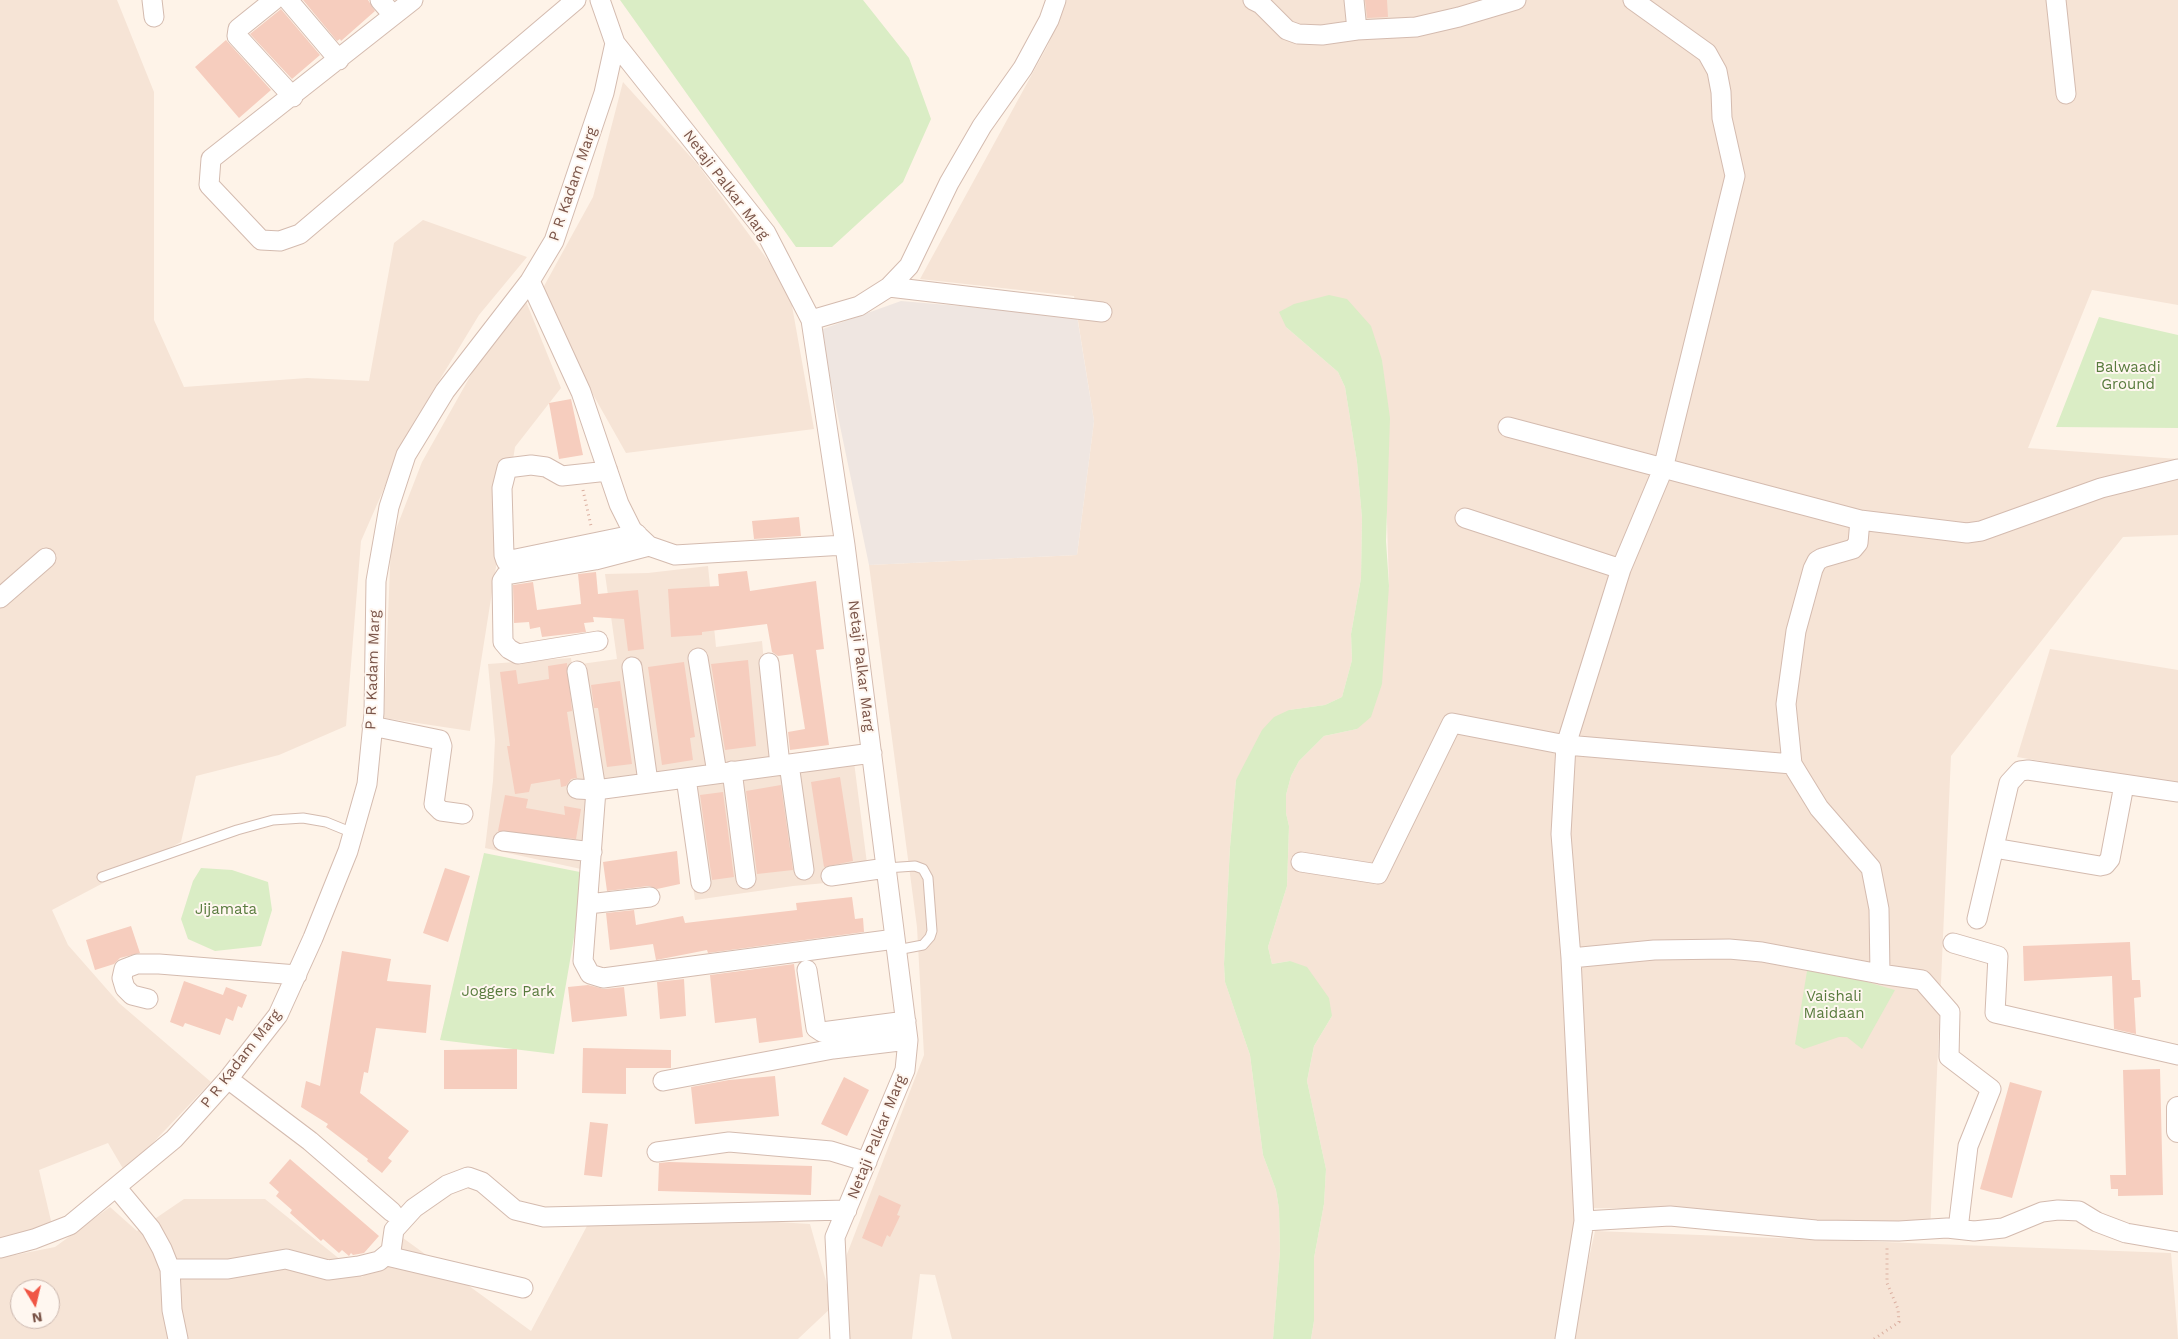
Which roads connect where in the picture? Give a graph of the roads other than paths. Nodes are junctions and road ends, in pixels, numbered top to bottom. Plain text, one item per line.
1 (274, 0) edge
2 (288, 0) edge
3 (380, 0) edge
4 (413, 0) edge
5 (576, 0) edge
6 (600, 0) edge
7 (1056, 0) edge
8 (1254, 0) edge
9 (1354, 0) edge
10 (1516, 0) edge
11 (1633, 0) edge
12 (2056, 0) edge
13 (393, 15) junction
14 (1357, 30) junction
15 (616, 43) junction
16 (339, 60) junction
17 (2066, 94) dead end
18 (293, 97) junction
19 (530, 281) junction
20 (889, 287) junction
21 (1102, 312) dead end
22 (811, 320) junction
23 (1508, 427) dead end
24 (1663, 469) junction
25 (2178, 469) edge
26 (608, 471) junction
27 (1465, 518) dead end
28 (1860, 520) junction
29 (643, 540) junction
30 (845, 545) junction
31 (46, 558) dead end
32 (1621, 569) junction
33 (0, 598) edge
34 (598, 641) dead end
35 (698, 658) dead end
36 (769, 663) dead end
37 (632, 667) dead end
38 (577, 671) dead end
39 (372, 726) junction
40 (1566, 745) junction
41 (872, 753) junction
42 (785, 764) junction
43 (1792, 764) junction
44 (724, 772) junction
45 (686, 778) junction
46 (648, 782) junction
47 (2124, 784) junction
48 (577, 789) dead end
49 (596, 790) junction
50 (2178, 792) edge
51 (463, 814) dead end
52 (353, 833) junction
53 (503, 841) dead end
54 (1994, 848) junction
55 (592, 852) junction
56 (1301, 862) dead end
57 (886, 868) junction
58 (804, 870) dead end
59 (831, 876) dead end
60 (102, 877) dead end
61 (746, 879) dead end
62 (701, 883) dead end
63 (650, 897) dead end
64 (588, 904) junction
65 (1977, 919) dead end
66 (1952, 943) dead end
67 (896, 944) junction
68 (1571, 958) junction
69 (807, 970) dead end
70 (1880, 974) junction
71 (297, 975) junction
72 (148, 998) dead end
73 (906, 1021) junction
74 (908, 1040) junction
75 (2178, 1054) edge
76 (228, 1079) junction
77 (663, 1082) dead end
78 (2178, 1108) edge
79 (2178, 1130) edge
80 (657, 1152) dead end
81 (867, 1162) junction
82 (116, 1187) junction
83 (847, 1210) junction
84 (392, 1212) dead end
85 (1584, 1221) junction
86 (1958, 1229) junction
87 (2178, 1242) edge
88 (0, 1248) edge
89 (387, 1256) junction
90 (170, 1269) junction
91 (523, 1288) dead end
92 (178, 1339) edge
93 (840, 1339) edge
94 (1565, 1339) edge

1 - 18 street
2 - 16 street
3 - 13 street
4 - 13 street
5 - 18 street
6 - 15 street
7 - 20 street
8 - 14 street
9 - 14 street
10 - 14 street
11 - 24 street
12 - 17 street
13 - 16 street
15 - 19 street, P R Kadam Marg
15 - 22 street, Netaji Palkar Marg
16 - 18 street
19 - 26 street
19 - 39 street, P R Kadam Marg
20 - 21 street
20 - 22 street
22 - 30 street, Netaji Palkar Marg
23 - 24 street
24 - 28 street
24 - 32 street
25 - 28 street
26 - 29 street
26 - 29 street
27 - 32 street
28 - 43 street
29 - 30 street
29 - 34 street
30 - 41 street, Netaji Palkar Marg
31 - 33 street
32 - 40 street
35 - 44 street
36 - 42 street
37 - 46 street
38 - 49 street
39 - 51 street
39 - 52 street, P R Kadam Marg
40 - 43 street
40 - 56 street
40 - 68 street
41 - 42 street
41 - 57 street, Netaji Palkar Marg
42 - 44 street
42 - 58 street
43 - 70 street
44 - 45 street
44 - 61 street
45 - 46 street
45 - 62 street
46 - 49 street
47 - 50 street
47 - 54 street
47 - 54 street
48 - 49 street
49 - 55 street
52 - 60 lane
52 - 71 street, P R Kadam Marg
53 - 55 street
54 - 65 street
55 - 64 street
57 - 59 street
57 - 67 street, Netaji Palkar Marg
57 - 67 lane
63 - 64 street
64 - 67 street
66 - 75 street
67 - 73 street, Netaji Palkar Marg
68 - 70 street
68 - 85 street
69 - 73 street
70 - 86 street
71 - 72 street
71 - 76 street, P R Kadam Marg
73 - 74 street, Netaji Palkar Marg
74 - 77 street
74 - 81 street, Netaji Palkar Marg
76 - 82 street, P R Kadam Marg
76 - 84 street
78 - 79 street
80 - 81 street
81 - 83 street, Netaji Palkar Marg
82 - 88 street, P R Kadam Marg
82 - 90 street
83 - 89 street
83 - 93 street, Netaji Palkar Marg
85 - 86 street
85 - 94 street
86 - 87 street
89 - 90 street
89 - 91 street
90 - 92 street

